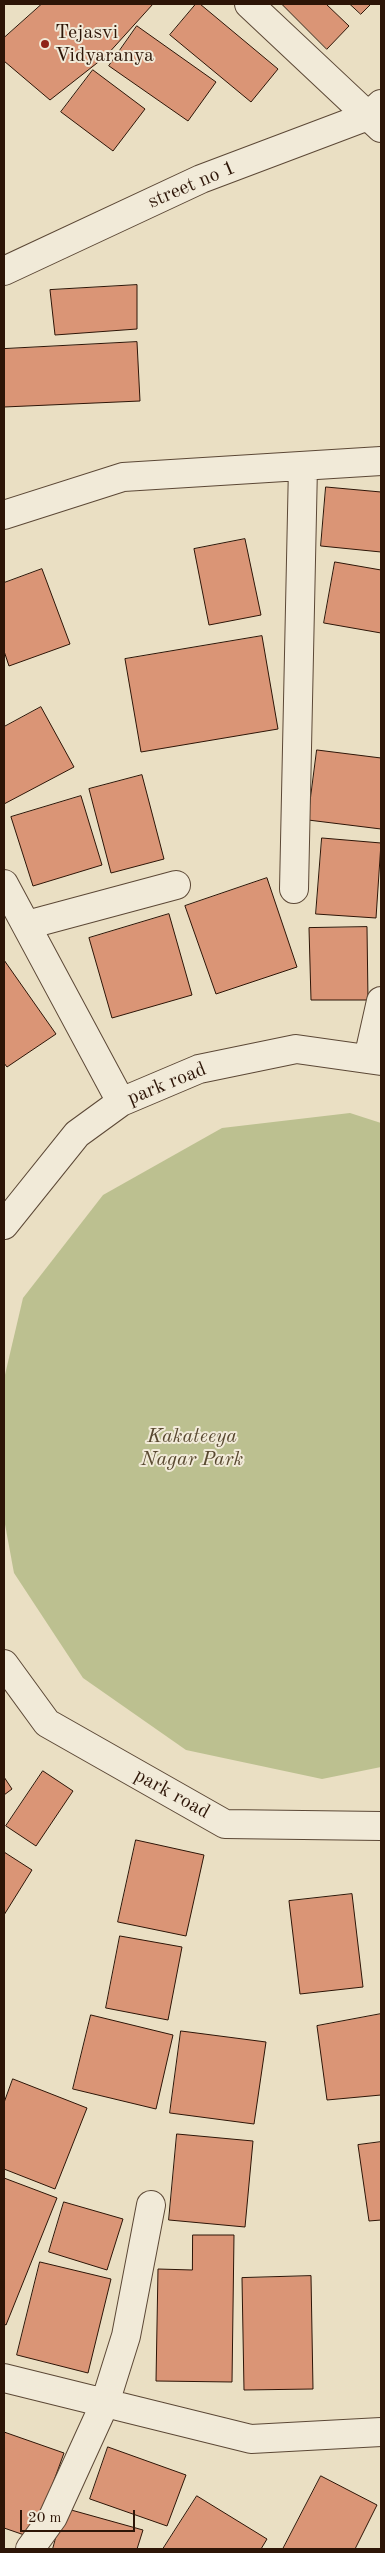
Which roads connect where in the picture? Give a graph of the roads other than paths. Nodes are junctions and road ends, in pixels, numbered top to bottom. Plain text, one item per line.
1 (249, 4) edge
2 (377, 116) edge
3 (4, 271) edge
4 (381, 461) edge
5 (303, 466) junction
6 (4, 515) edge
7 (4, 884) edge
8 (176, 885) dead end
9 (294, 890) dead end
10 (26, 925) junction
11 (381, 1001) edge
12 (374, 1060) edge
13 (121, 1102) junction
14 (4, 1225) edge
15 (4, 1664) edge
16 (381, 1826) edge
17 (151, 2205) dead end
18 (4, 2378) edge
19 (105, 2403) junction
20 (381, 2432) edge
21 (30, 2549) edge

1 - 2 street
2 - 3 street, street no 1
4 - 5 street
5 - 6 street
5 - 9 street
7 - 10 street
8 - 10 street
10 - 13 street
11 - 12 street
12 - 13 street, park road
13 - 14 street, park road
15 - 16 street, park road
17 - 19 street
18 - 19 street
19 - 20 street
19 - 21 street

